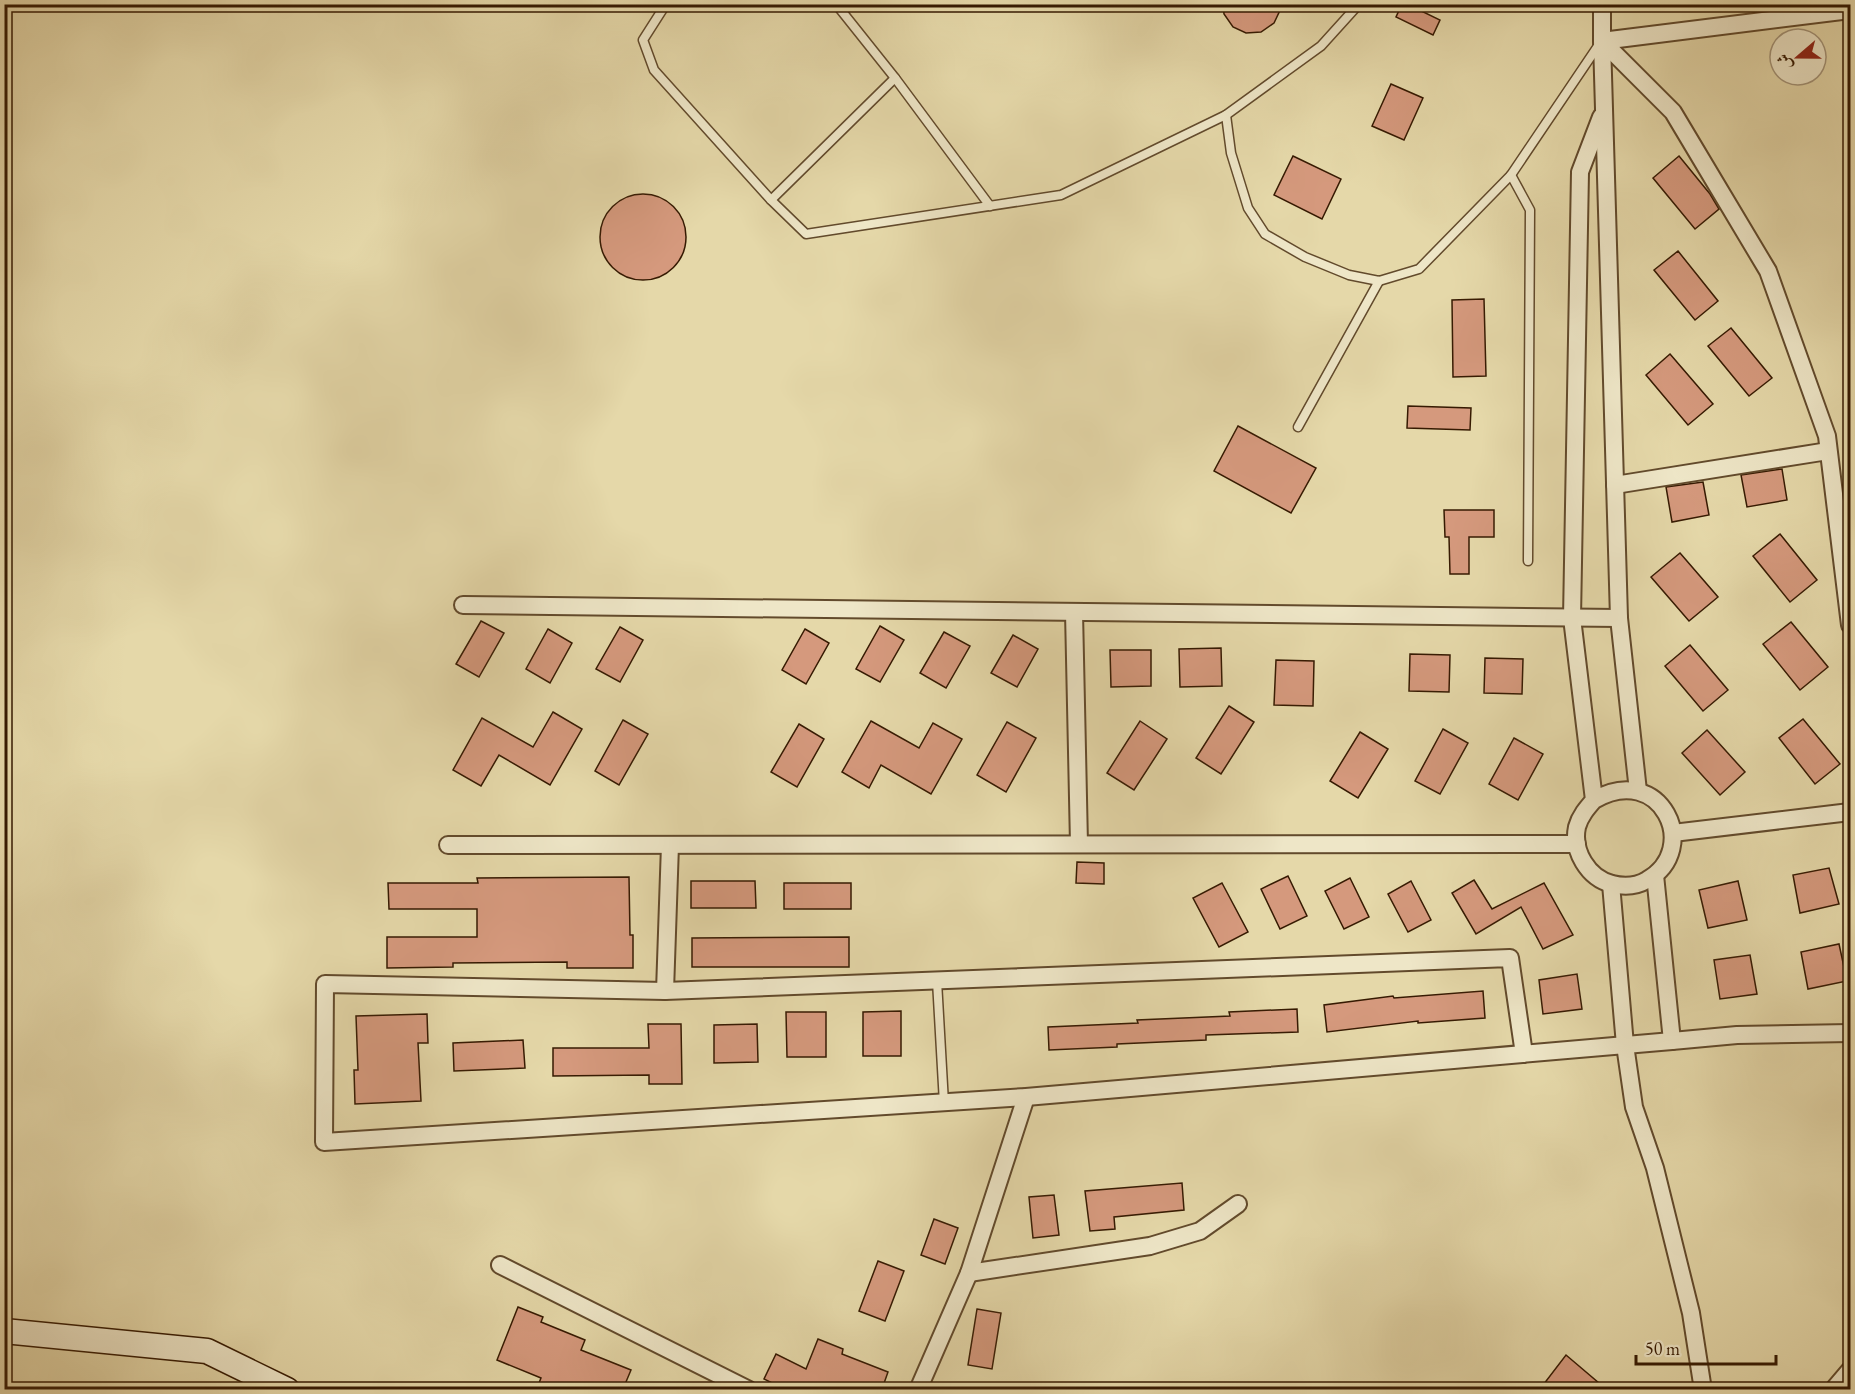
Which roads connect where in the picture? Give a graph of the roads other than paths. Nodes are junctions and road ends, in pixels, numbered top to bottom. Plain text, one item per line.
1 (666, 4) edge
2 (836, 4) edge
3 (1359, 4) edge
4 (1602, 4) edge
5 (1851, 10) edge
6 (1602, 40) junction
7 (895, 78) junction
8 (1604, 108) junction
9 (1226, 115) junction
10 (1511, 175) junction
11 (771, 200) junction
12 (990, 206) junction
13 (1379, 281) junction
14 (1298, 427) dead end
15 (1828, 451) junction
16 (1615, 485) junction
17 (1528, 561) dead end
18 (463, 605) dead end
19 (1074, 612) junction
20 (1572, 618) junction
21 (1619, 618) junction
22 (1851, 625) edge
23 (1638, 791) junction
24 (1594, 800) junction
25 (1851, 812) edge
26 (1673, 833) junction
27 (1079, 844) junction
28 (1576, 844) junction
29 (448, 845) dead end
30 (670, 845) junction
31 (1655, 875) junction
32 (1611, 884) junction
33 (937, 981) junction
34 (665, 991) junction
35 (1851, 1033) edge
36 (1672, 1041) junction
37 (1625, 1045) junction
38 (1524, 1054) junction
39 (1026, 1097) junction
40 (944, 1103) junction
41 (1238, 1204) dead end
42 (500, 1265) dead end
43 (969, 1273) junction
44 (4, 1331) edge
45 (1851, 1371) edge
46 (287, 1389) edge
47 (749, 1389) edge
48 (918, 1389) edge
49 (1703, 1389) edge
50 (1833, 1389) edge

1 - 11 lane
2 - 7 lane
3 - 9 lane
4 - 6 street
5 - 6 street
6 - 8 street
6 - 10 lane
6 - 15 street
7 - 11 lane
7 - 12 lane
8 - 16 street
8 - 20 street
9 - 12 lane
9 - 13 lane
10 - 13 lane
10 - 17 lane
11 - 12 lane
13 - 14 lane
15 - 16 street
15 - 22 street
16 - 21 street
18 - 19 street
19 - 20 street
19 - 27 street
20 - 21 street
20 - 24 street
21 - 23 street
23 - 24 street
23 - 26 street
24 - 28 street
25 - 26 street
26 - 31 street
27 - 28 street
27 - 30 street
28 - 32 street
29 - 30 street
30 - 34 street
31 - 32 street
31 - 36 street
32 - 37 street
33 - 34 street
33 - 38 street
33 - 40 lane
34 - 40 street
35 - 36 street
36 - 37 street
37 - 38 street
37 - 49 street
38 - 39 street
39 - 40 street
39 - 43 street
41 - 43 street
42 - 47 street
43 - 48 street
44 - 46 street
45 - 50 street

